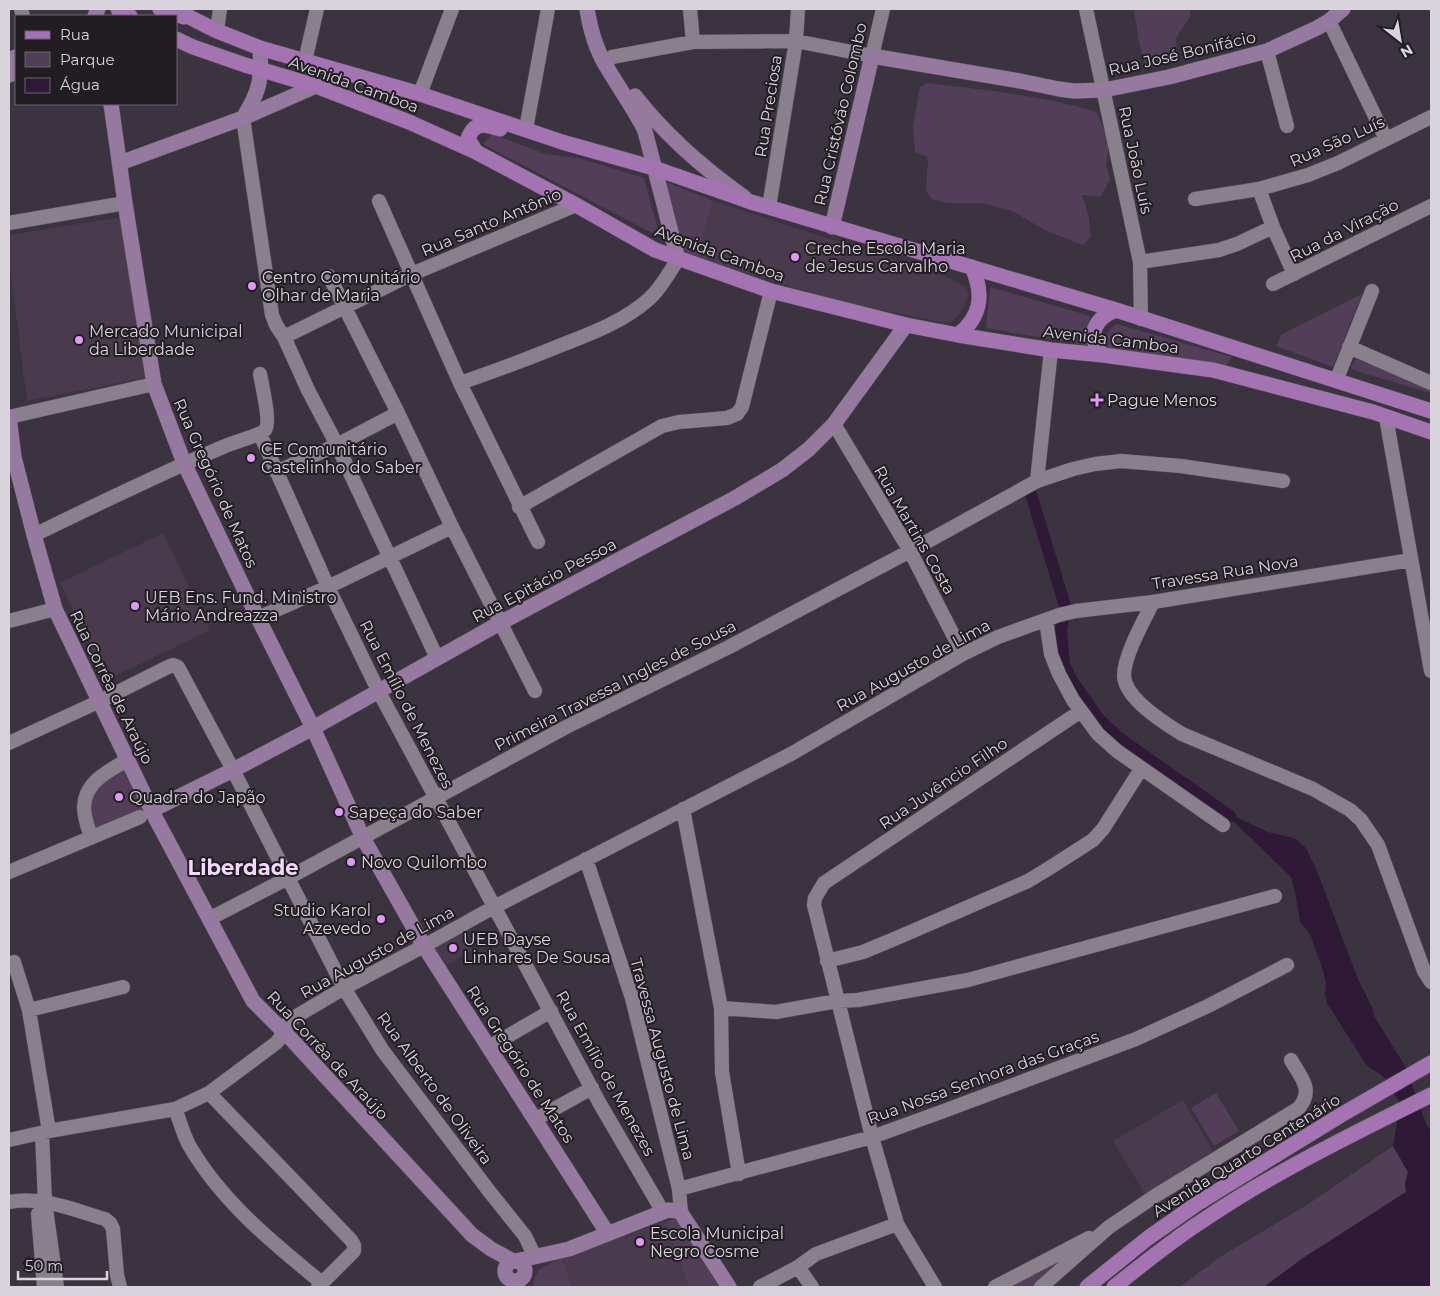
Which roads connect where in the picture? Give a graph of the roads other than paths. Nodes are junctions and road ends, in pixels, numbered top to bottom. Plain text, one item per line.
1 (160, 9) edge
2 (175, 9) edge
3 (220, 9) edge
4 (317, 9) edge
5 (452, 9) edge
6 (548, 9) edge
7 (587, 9) edge
8 (596, 9) edge
9 (690, 9) edge
10 (798, 9) edge
11 (883, 9) edge
12 (1086, 9) edge
13 (1343, 9) edge
14 (178, 15) edge
15 (178, 15) edge
16 (195, 20) junction
17 (1329, 20) junction
18 (217, 31) junction
19 (178, 40) edge
20 (796, 41) junction
21 (693, 42) junction
22 (193, 46) junction
23 (178, 48) edge
24 (260, 48) junction
25 (1266, 51) junction
26 (872, 56) junction
27 (608, 60) junction
28 (305, 61) junction
29 (262, 70) junction
30 (316, 86) junction
31 (1104, 90) junction
32 (420, 94) junction
33 (111, 105) edge
34 (1431, 117) edge
35 (243, 118) junction
36 (1287, 126) dead end
37 (526, 130) junction
38 (1386, 138) junction
39 (562, 142) junction
40 (476, 152) junction
41 (120, 163) junction
42 (654, 168) junction
43 (1259, 189) junction
44 (1194, 199) dead end
45 (379, 201) dead end
46 (750, 202) junction
47 (125, 203) junction
48 (576, 205) junction
49 (1431, 206) edge
50 (769, 208) junction
51 (9, 223) edge
52 (1273, 226) junction
53 (832, 227) junction
54 (678, 259) junction
55 (1140, 262) junction
56 (972, 267) junction
57 (412, 274) junction
58 (1294, 274) junction
59 (329, 276) dead end
60 (1273, 284) dead end
61 (771, 291) junction
62 (1372, 291) dead end
63 (345, 307) junction
64 (1116, 310) junction
65 (1141, 319) junction
66 (906, 325) junction
67 (958, 335) junction
68 (284, 336) junction
69 (1350, 347) junction
70 (1051, 350) junction
71 (1103, 355) junction
72 (260, 374) dead end
73 (1336, 381) junction
74 (460, 383) junction
75 (1431, 383) edge
76 (154, 384) junction
77 (1430, 408) edge
78 (398, 413) junction
79 (9, 417) edge
80 (1386, 417) junction
81 (834, 424) junction
82 (1431, 432) edge
83 (260, 434) junction
84 (337, 445) junction
85 (11, 458) edge
86 (184, 463) junction
87 (276, 472) junction
88 (1037, 481) junction
89 (1283, 481) dead end
90 (519, 507) junction
91 (452, 527) junction
92 (34, 535) junction
93 (538, 542) dead end
94 (910, 551) junction
95 (389, 557) junction
96 (1411, 560) junction
97 (328, 587) junction
98 (1152, 602) junction
99 (55, 609) junction
100 (1059, 616) junction
101 (258, 618) junction
102 (9, 621) edge
103 (500, 623) junction
104 (1428, 632) edge
105 (963, 654) junction
106 (437, 658) junction
107 (1431, 671) edge
108 (378, 690) junction
109 (535, 691) dead end
110 (100, 701) junction
111 (1081, 711) junction
112 (313, 728) junction
113 (9, 744) edge
114 (128, 760) junction
115 (1141, 769) junction
116 (234, 770) junction
117 (435, 798) junction
118 (683, 809) junction
119 (146, 814) junction
120 (1223, 825) dead end
121 (90, 838) junction
122 (363, 838) junction
123 (586, 859) junction
124 (9, 872) edge
125 (288, 878) junction
126 (1275, 896) dead end
127 (494, 907) junction
128 (209, 919) junction
129 (424, 946) junction
130 (827, 960) junction
131 (14, 962) dead end
132 (1287, 965) dead end
133 (1431, 982) edge
134 (122, 987) dead end
135 (344, 988) junction
136 (837, 1001) junction
137 (721, 1008) junction
138 (29, 1010) junction
139 (552, 1011) junction
140 (284, 1032) junction
141 (489, 1048) junction
142 (1291, 1060) dead end
143 (1431, 1063) edge
144 (592, 1088) junction
145 (209, 1093) junction
146 (1431, 1095) edge
147 (176, 1109) junction
148 (536, 1119) junction
149 (45, 1132) junction
150 (872, 1138) junction
151 (9, 1140) edge
152 (739, 1174) junction
153 (679, 1189) junction
154 (41, 1201) junction
155 (9, 1202) edge
156 (663, 1212) junction
157 (682, 1213) junction
158 (897, 1224) junction
159 (1110, 1227) junction
160 (608, 1234) junction
161 (569, 1249) junction
162 (536, 1257) junction
163 (798, 1268) junction
164 (518, 1275) edge
165 (320, 1285) edge
166 (44, 1287) edge
167 (57, 1287) edge
168 (120, 1287) edge
169 (729, 1287) edge
170 (760, 1287) edge
171 (812, 1287) edge
172 (934, 1287) edge
173 (995, 1287) edge
174 (1041, 1287) edge
175 (1087, 1287) edge
176 (1114, 1287) edge

1 - 15 main road
2 - 16 main road
3 - 18 street
4 - 28 street
5 - 32 street
6 - 37 street
7 - 27 street
8 - 27 street
9 - 21 street
10 - 20 street, Rua Preciosa
11 - 26 street, Rua Cristóvão Colombo
12 - 31 street, Rua João Luís
13 - 17 street, Rua José Bonifácio
14 - 16 main road
16 - 18 main road, Avenida Camboa
17 - 25 street, Rua José Bonifácio
17 - 38 street
18 - 24 main road, Avenida Camboa
19 - 22 main road, Avenida Camboa
20 - 21 street
20 - 26 street
20 - 50 street, Rua Preciosa
21 - 27 street
22 - 23 street
22 - 29 main road, Avenida Camboa
24 - 28 main road, Avenida Camboa
24 - 29 street
25 - 31 street, Rua José Bonifácio
25 - 36 street
26 - 31 street, Rua José Bonifácio
26 - 53 street, Rua Cristóvão Colombo
27 - 42 street
27 - 46 street
28 - 32 main road, Avenida Camboa
29 - 30 main road, Avenida Camboa
29 - 35 street
30 - 35 street
30 - 40 main road, Avenida Camboa
31 - 55 street, Rua João Luís
32 - 37 main road, Avenida Camboa
33 - 41 street, Rua Gregório de Matos
34 - 38 street, Rua São Luís
35 - 41 street
35 - 68 street
37 - 39 main road, Avenida Camboa
38 - 43 street, Rua São Luís
39 - 40 main road
39 - 42 main road, Avenida Camboa
40 - 48 main road, Avenida Camboa
41 - 47 street, Rua Gregório de Matos
42 - 46 main road, Avenida Camboa
42 - 54 street
43 - 44 street, Rua São Luís
43 - 52 street
45 - 57 street
46 - 50 main road, Avenida Camboa
47 - 51 street
47 - 76 street, Rua Gregório de Matos
48 - 54 main road, Avenida Camboa
48 - 57 street, Rua Santo Antônio
49 - 58 street, Rua da Viração
50 - 53 main road, Avenida Camboa
52 - 55 street
52 - 58 street
53 - 56 main road, Avenida Camboa
54 - 61 main road, Avenida Camboa
54 - 74 street
55 - 65 street, Rua João Luís
56 - 64 main road, Avenida Camboa
56 - 67 main road
57 - 63 street, Rua Santo Antônio
57 - 74 street
58 - 60 street, Rua da Viração
59 - 63 street
61 - 66 main road, Avenida Camboa
61 - 90 street
62 - 69 street
63 - 68 street, Rua Santo Antônio
63 - 78 street
64 - 65 main road, Avenida Camboa
64 - 71 main road
65 - 73 main road, Avenida Camboa
66 - 67 main road, Avenida Camboa
66 - 81 street, Rua Epitácio Pessoa
67 - 70 main road, Avenida Camboa
68 - 84 street
69 - 73 street
69 - 75 street
70 - 71 main road, Avenida Camboa
70 - 88 street
71 - 80 main road, Avenida Camboa
72 - 83 street
73 - 77 main road, Avenida Camboa
74 - 90 street
76 - 79 street
76 - 86 street, Rua Gregório de Matos
78 - 84 street
78 - 91 street
79 - 85 street, Rua Corrêa de Araújo
80 - 82 main road, Avenida Camboa
80 - 96 street
81 - 94 street, Rua Martins Costa
81 - 103 street, Rua Epitácio Pessoa
83 - 86 street
83 - 87 street, Rua Emílio de Menezes
84 - 87 street
84 - 95 street
85 - 92 street, Rua Corrêa de Araújo
86 - 92 street
86 - 101 street, Rua Gregório de Matos
87 - 97 street, Rua Emílio de Menezes
88 - 89 street, Primeira Travessa Ingles de Sousa
88 - 94 street, Primeira Travessa Ingles de Sousa
90 - 93 street
91 - 95 street
91 - 103 street
92 - 99 street, Rua Corrêa de Araújo
94 - 105 street, Rua Martins Costa
94 - 117 street, Primeira Travessa Ingles de Sousa
95 - 97 street
95 - 106 street
96 - 98 street, Travessa Rua Nova
96 - 104 street
97 - 101 street
97 - 108 street, Rua Emílio de Menezes
98 - 100 street, Travessa Rua Nova
98 - 133 street
99 - 102 street
99 - 110 street, Rua Corrêa de Araújo
100 - 105 street, Rua Augusto de Lima
100 - 111 street
101 - 112 street, Rua Gregório de Matos
103 - 106 street, Rua Epitácio Pessoa
103 - 109 street
104 - 107 street
105 - 118 street, Rua Augusto de Lima
106 - 108 street, Rua Epitácio Pessoa
108 - 112 street, Rua Epitácio Pessoa
108 - 117 street, Rua Emílio de Menezes
110 - 113 street
110 - 114 street, Rua Corrêa de Araújo
110 - 116 street, Rua Alberto de Oliveira
111 - 115 street
111 - 130 street, Rua Juvêncio Filho
112 - 116 street, Rua Epitácio Pessoa
112 - 122 street, Rua Gregório de Matos
114 - 119 street, Rua Corrêa de Araújo
114 - 121 street
115 - 120 street
115 - 130 street
116 - 119 street, Rua Epitácio Pessoa
116 - 125 street, Rua Alberto de Oliveira
117 - 122 street, Primeira Travessa Ingles de Sousa
117 - 127 street, Rua Emílio de Menezes
118 - 123 street, Rua Augusto de Lima
118 - 137 street
119 - 121 street, Rua Epitácio Pessoa
119 - 128 street, Rua Corrêa de Araújo
121 - 124 street, Rua Epitácio Pessoa
122 - 125 street, Primeira Travessa Ingles de Sousa
122 - 129 street, Rua Gregório de Matos
123 - 127 street, Rua Augusto de Lima
123 - 153 street, Travessa Augusto de Lima
125 - 128 street, Primeira Travessa Ingles de Sousa
125 - 135 street, Rua Alberto de Oliveira
126 - 136 street
127 - 129 street, Rua Augusto de Lima
127 - 139 street, Rua Emílio de Menezes
128 - 140 street, Rua Corrêa de Araújo
129 - 135 street, Rua Augusto de Lima
129 - 141 street, Rua Gregório de Matos
130 - 136 street
131 - 138 street
132 - 150 street, Rua Nossa Senhora das Graças
134 - 138 street
135 - 140 street, Rua Augusto de Lima
135 - 162 street, Rua Alberto de Oliveira
136 - 137 street
136 - 150 street
137 - 152 street
138 - 149 street
139 - 141 street
139 - 144 street, Rua Emílio de Menezes
140 - 145 street, Rua Augusto de Lima
140 - 164 street, Rua Corrêa de Araújo
141 - 148 street, Rua Gregório de Matos
142 - 159 street
143 - 175 main road, Avenida Quarto Centenário
144 - 148 street
144 - 156 street, Rua Emílio de Menezes
145 - 147 street, Rua Augusto de Lima
145 - 165 street
146 - 176 main road, Avenida Quarto Centenário
147 - 149 street, Rua Augusto de Lima
147 - 165 street
148 - 160 street, Rua Gregório de Matos
149 - 151 street, Rua Augusto de Lima
149 - 154 street
150 - 152 street, Rua Nossa Senhora das Graças
150 - 158 street
152 - 153 street, Rua Nossa Senhora das Graças
153 - 157 street, Travessa Augusto de Lima
154 - 155 street
154 - 166 street
154 - 167 street
154 - 168 street
156 - 157 street
156 - 160 street
157 - 169 street
158 - 163 street
158 - 172 street
159 - 173 street
159 - 174 street
160 - 161 street
161 - 162 street
161 - 164 street
162 - 164 street
163 - 170 street
163 - 171 street

